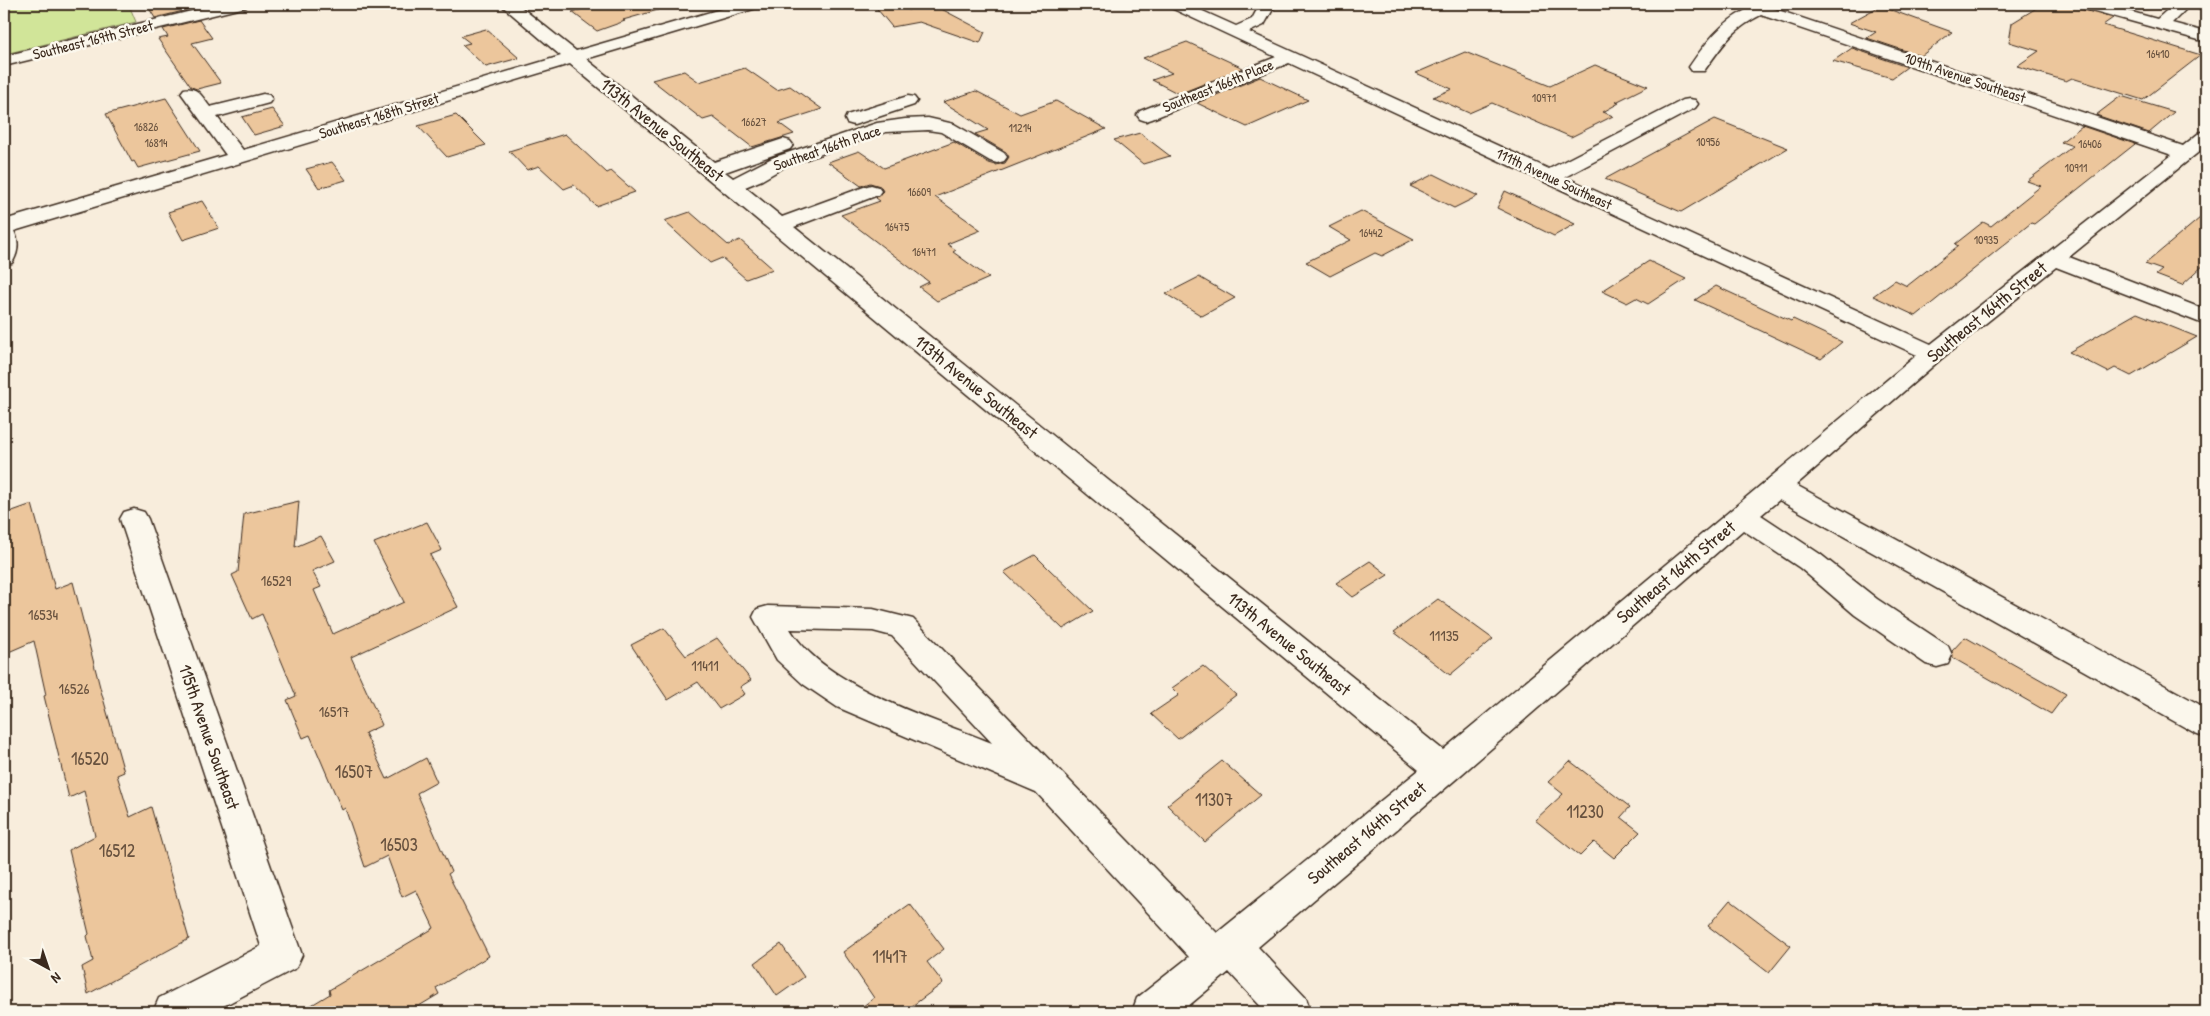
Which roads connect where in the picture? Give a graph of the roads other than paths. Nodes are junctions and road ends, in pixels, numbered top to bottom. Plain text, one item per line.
1 (240, 4) edge
2 (508, 4) edge
3 (754, 4) edge
4 (1175, 4) edge
5 (1268, 4) edge
6 (2086, 4) edge
7 (2183, 4) edge
8 (2198, 4) edge
9 (1752, 6) edge
10 (2206, 6) edge
11 (2160, 25) junction
12 (1235, 32) junction
13 (2206, 37) edge
14 (1290, 57) junction
15 (574, 58) junction
16 (4, 61) edge
17 (1698, 67) dead end
18 (190, 93) dead end
19 (263, 99) dead end
20 (908, 101) dead end
21 (1431, 103) dead end
22 (1689, 104) dead end
23 (1406, 111) junction
24 (206, 114) junction
25 (1146, 115) dead end
26 (2196, 145) edge
27 (238, 157) junction
28 (997, 157) dead end
29 (1550, 177) junction
30 (721, 178) junction
31 (871, 191) dead end
32 (779, 225) junction
33 (4, 227) edge
34 (4, 231) edge
35 (4, 258) edge
36 (2053, 258) junction
37 (2206, 318) edge
38 (1933, 354) junction
39 (1778, 487) junction
40 (1742, 516) junction
41 (134, 519) dead end
42 (1937, 655) dead end
43 (2206, 724) edge
44 (1443, 770) junction
45 (1050, 782) junction
46 (1224, 953) junction
47 (173, 1012) edge
48 (1151, 1012) edge
49 (1292, 1012) edge

1 - 16 street, Southeast 169th Street
2 - 15 street, 113th Avenue Southeast
3 - 15 street, Southeast 168th Street
4 - 12 street, 111th Avenue Southeast
5 - 12 street
6 - 11 street
7 - 11 street
8 - 10 street
9 - 17 street
9 - 26 street, 109th Avenue Southeast
11 - 13 street
12 - 14 street, 111th Avenue Southeast
14 - 23 street, 111th Avenue Southeast
14 - 25 street, Southeast 166th Place
15 - 27 street, Southeast 168th Street
15 - 30 street, 113th Avenue Southeast
18 - 24 street
19 - 24 street
20 - 30 street
21 - 23 street
22 - 29 street
23 - 29 street, 111th Avenue Southeast
24 - 27 street
26 - 36 street, Southeast 164th Street
27 - 33 street, Southeast 168th Street
28 - 30 street, Southeat 166th Place
29 - 38 street, 111th Avenue Southeast
30 - 32 street, 113th Avenue Southeast
31 - 32 street
32 - 44 street, 113th Avenue Southeast
34 - 35 street
36 - 37 street
36 - 38 street, Southeast 164th Street
38 - 39 street, Southeast 164th Street
39 - 40 street, Southeast 164th Street
39 - 43 street
40 - 42 street
40 - 44 street, Southeast 164th Street
41 - 47 street, 115th Avenue Southeast
44 - 46 street, Southeast 164th Street
45 - 45 street
45 - 46 street
46 - 48 street, Southeast 164th Street
46 - 49 street

